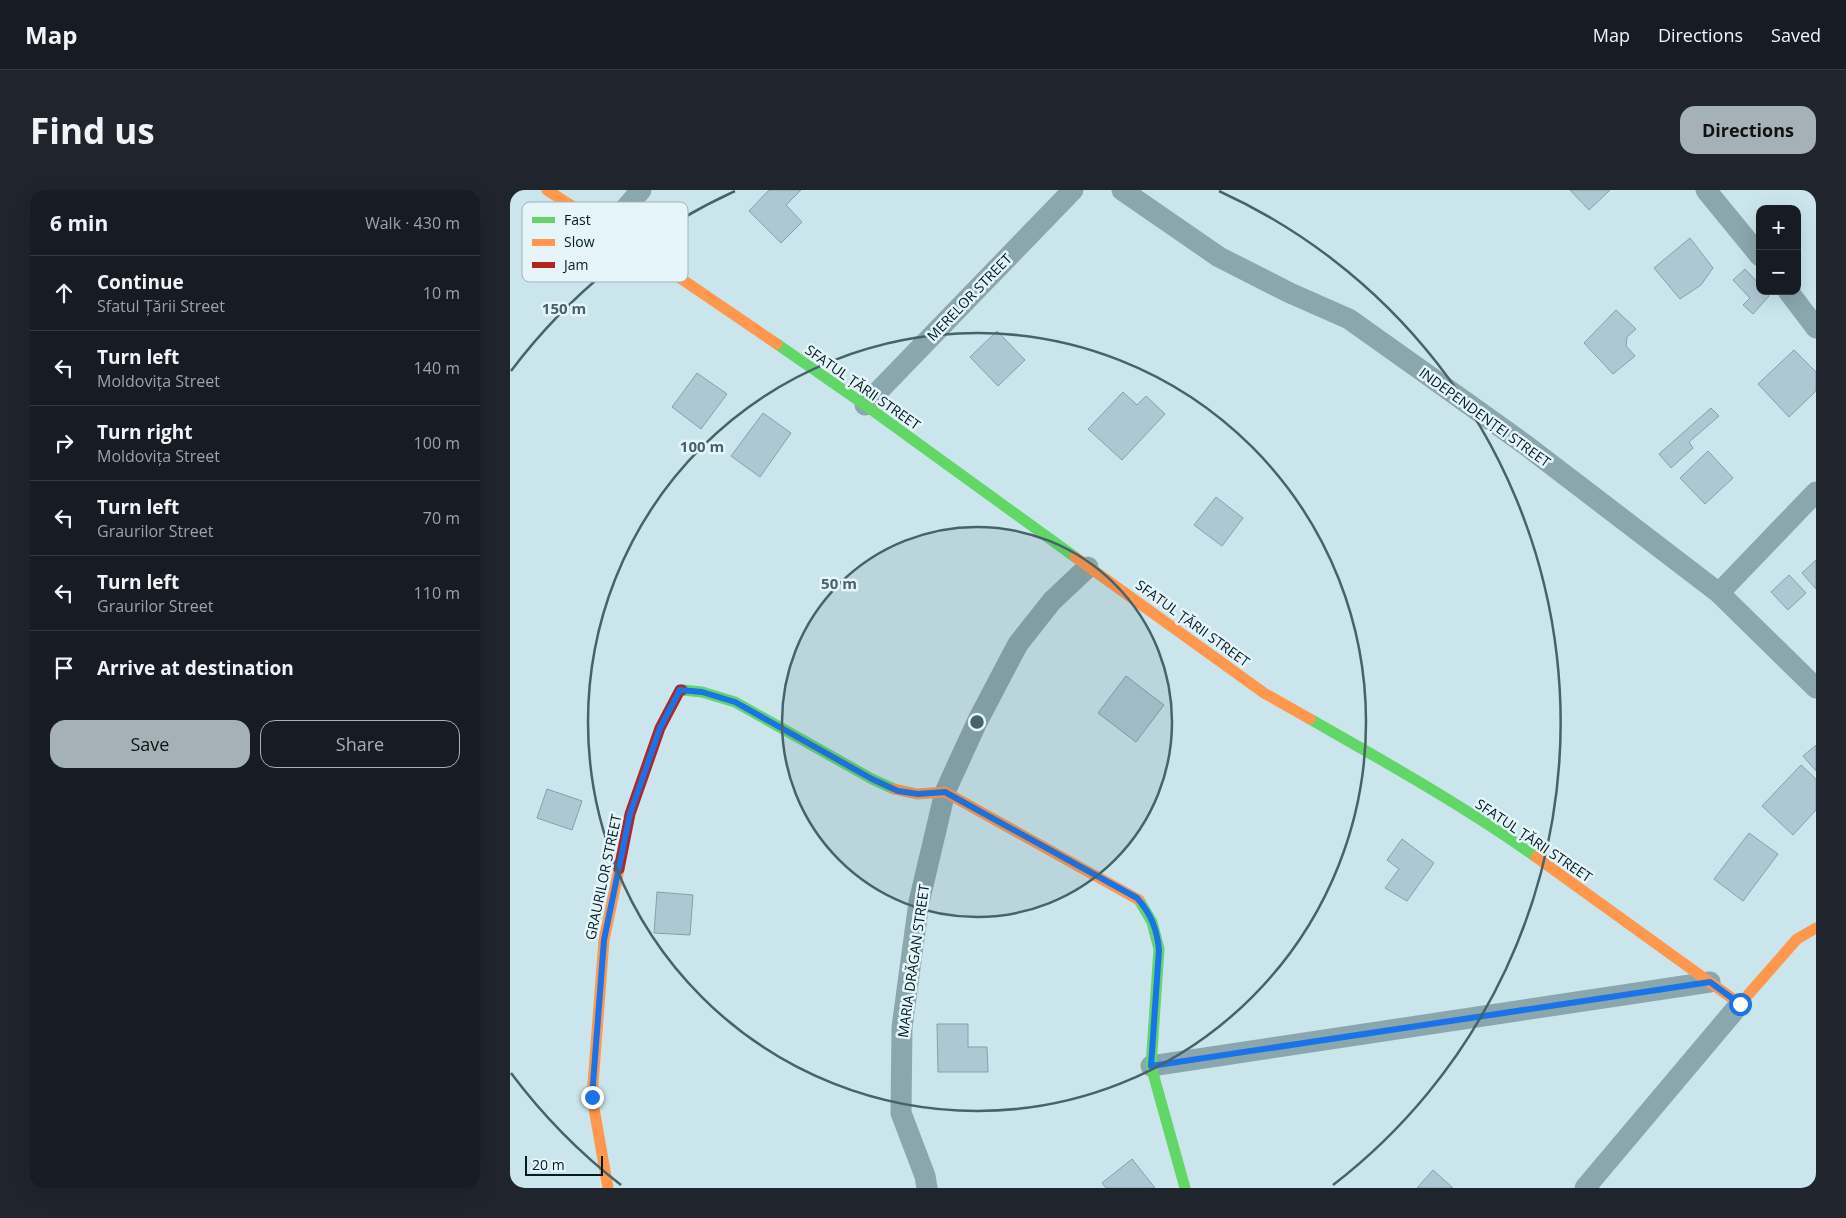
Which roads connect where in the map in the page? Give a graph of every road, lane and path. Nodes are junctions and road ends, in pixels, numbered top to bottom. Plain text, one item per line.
1 (547, 190) edge
2 (641, 190) edge
3 (1072, 190) edge
4 (1122, 190) edge
5 (1706, 190) edge
6 (566, 202) edge
7 (631, 202) edge
8 (1756, 251) edge
9 (685, 282) edge
10 (1791, 295) edge
11 (1816, 328) edge
12 (864, 405) junction
13 (1816, 492) edge
14 (1088, 567) junction
15 (1719, 593) junction
16 (1816, 688) edge
17 (945, 792) junction
18 (1816, 928) edge
19 (1710, 982) junction
20 (1740, 1004) junction
21 (1151, 1066) junction
22 (608, 1188) edge
23 (927, 1188) edge
24 (1185, 1188) edge
25 (1585, 1188) edge

1 - 6 street, SFATUL ȚĂRII STREET
2 - 7 street
3 - 12 street, MERELOR STREET
4 - 15 street, INDEPENDENȚEI STREET
5 - 8 street
9 - 12 street, SFATUL ȚĂRII STREET
10 - 11 street
12 - 14 street, SFATUL ȚĂRII STREET
13 - 15 street
14 - 17 street, MARIA DRĂGAN STREET
14 - 19 street, SFATUL ȚĂRII STREET
15 - 16 street, INDEPENDENȚEI STREET
17 - 21 street
17 - 22 street, GRAURILOR STREET
17 - 23 street, MARIA DRĂGAN STREET
18 - 20 street
19 - 20 street, SFATUL ȚĂRII STREET
19 - 21 street
20 - 25 street
21 - 24 street

